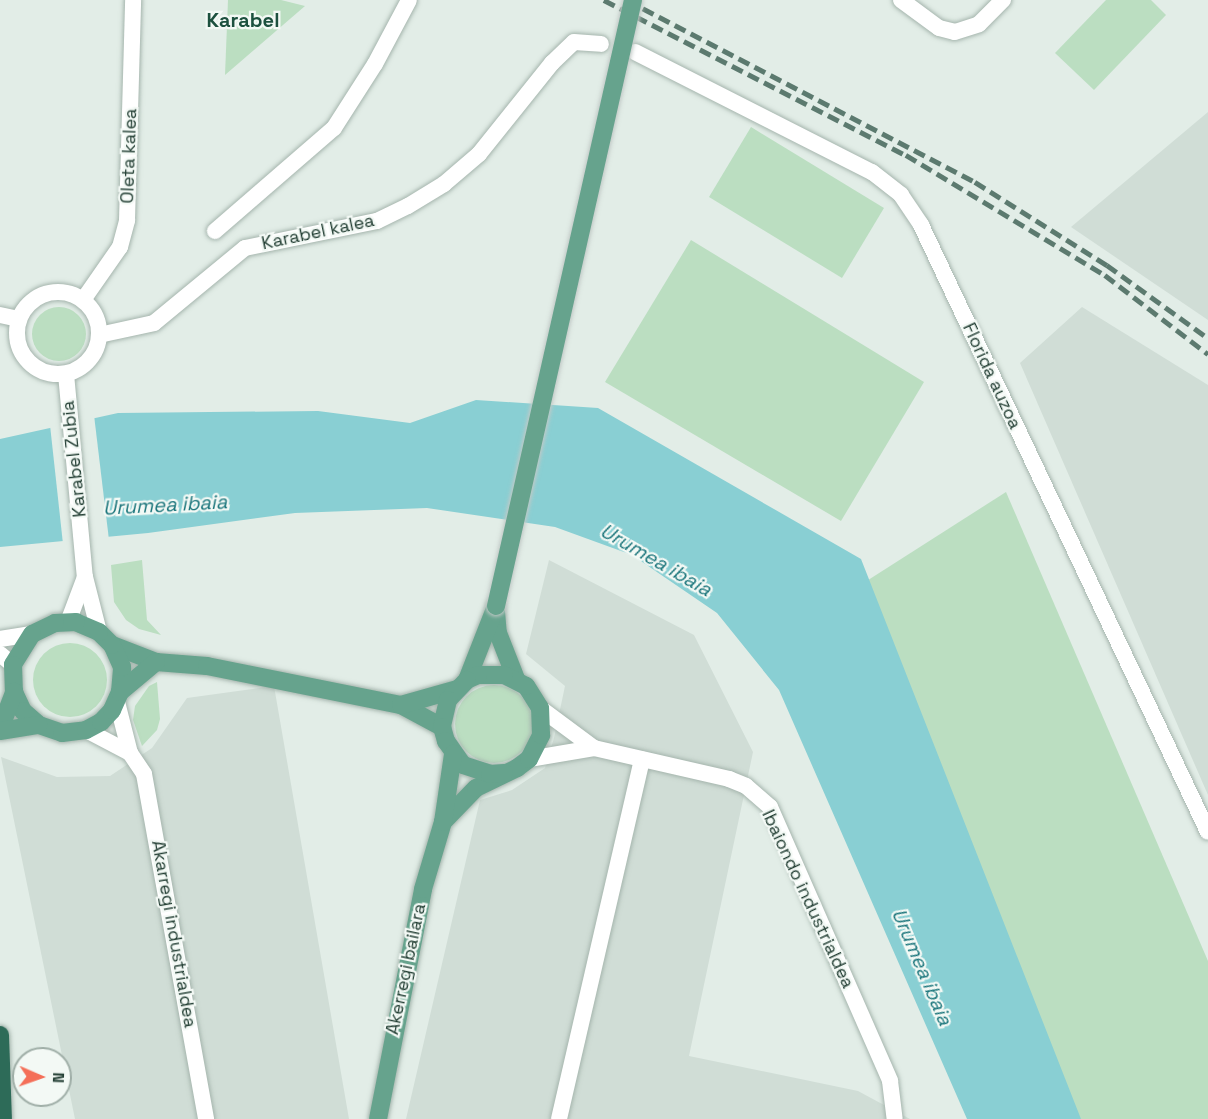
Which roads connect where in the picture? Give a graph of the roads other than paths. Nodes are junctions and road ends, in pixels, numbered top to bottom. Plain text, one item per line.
1 (133, 0) edge
2 (410, 0) edge
3 (633, 0) edge
4 (901, 0) edge
5 (1003, 0) edge
6 (601, 44) dead end
7 (635, 52) dead end
8 (215, 231) dead end
9 (83, 300) junction
10 (0, 315) edge
11 (19, 319) junction
12 (99, 334) junction
13 (66, 374) junction
14 (85, 577) junction
15 (496, 606) junction
16 (68, 622) junction
17 (32, 634) junction
18 (0, 639) edge
19 (106, 639) junction
20 (7, 659) edge
21 (156, 662) junction
22 (516, 679) junction
23 (462, 685) junction
24 (14, 692) junction
25 (118, 697) junction
26 (401, 705) junction
27 (540, 708) junction
28 (39, 725) junction
29 (442, 727) junction
30 (0, 730) edge
31 (86, 730) junction
32 (594, 748) junction
33 (130, 753) junction
34 (453, 754) junction
35 (529, 759) junction
36 (642, 759) junction
37 (504, 773) junction
38 (443, 822) junction
39 (1208, 832) edge
40 (0, 1035) edge
41 (3, 1119) edge
42 (206, 1119) edge
43 (378, 1119) edge
44 (559, 1119) edge
45 (895, 1119) edge

1 - 9 street, Oleta kalea
2 - 8 street
3 - 15 main road, bridge
4 - 5 street
6 - 12 street, Karabel kalea
7 - 39 street, Florida auzoa
9 - 11 street
9 - 12 street
10 - 11 street
11 - 13 street
12 - 13 street
13 - 14 street, Karabel Zubia
14 - 16 street
14 - 19 street
15 - 22 main road
15 - 23 main road
16 - 17 main road
16 - 19 main road
17 - 18 street
17 - 20 main road
19 - 21 main road
19 - 25 main road
20 - 24 main road
21 - 25 main road
21 - 26 main road
22 - 23 main road
22 - 27 main road
23 - 26 main road
23 - 29 main road
24 - 28 main road
24 - 30 main road
25 - 31 main road
25 - 33 street, Akarregi industrialdea
26 - 29 main road
27 - 32 street
27 - 35 main road
28 - 30 main road
28 - 31 main road
29 - 34 main road
31 - 33 street
32 - 35 street
32 - 36 street, Ibaiondo industrialdea
33 - 42 street, Akarregi industrialdea
34 - 37 main road
34 - 38 main road, Akerregi bailara
35 - 37 main road
36 - 44 street
36 - 45 street, Ibaiondo industrialdea
37 - 38 main road
38 - 43 main road, Akerregi bailara
40 - 41 highway

